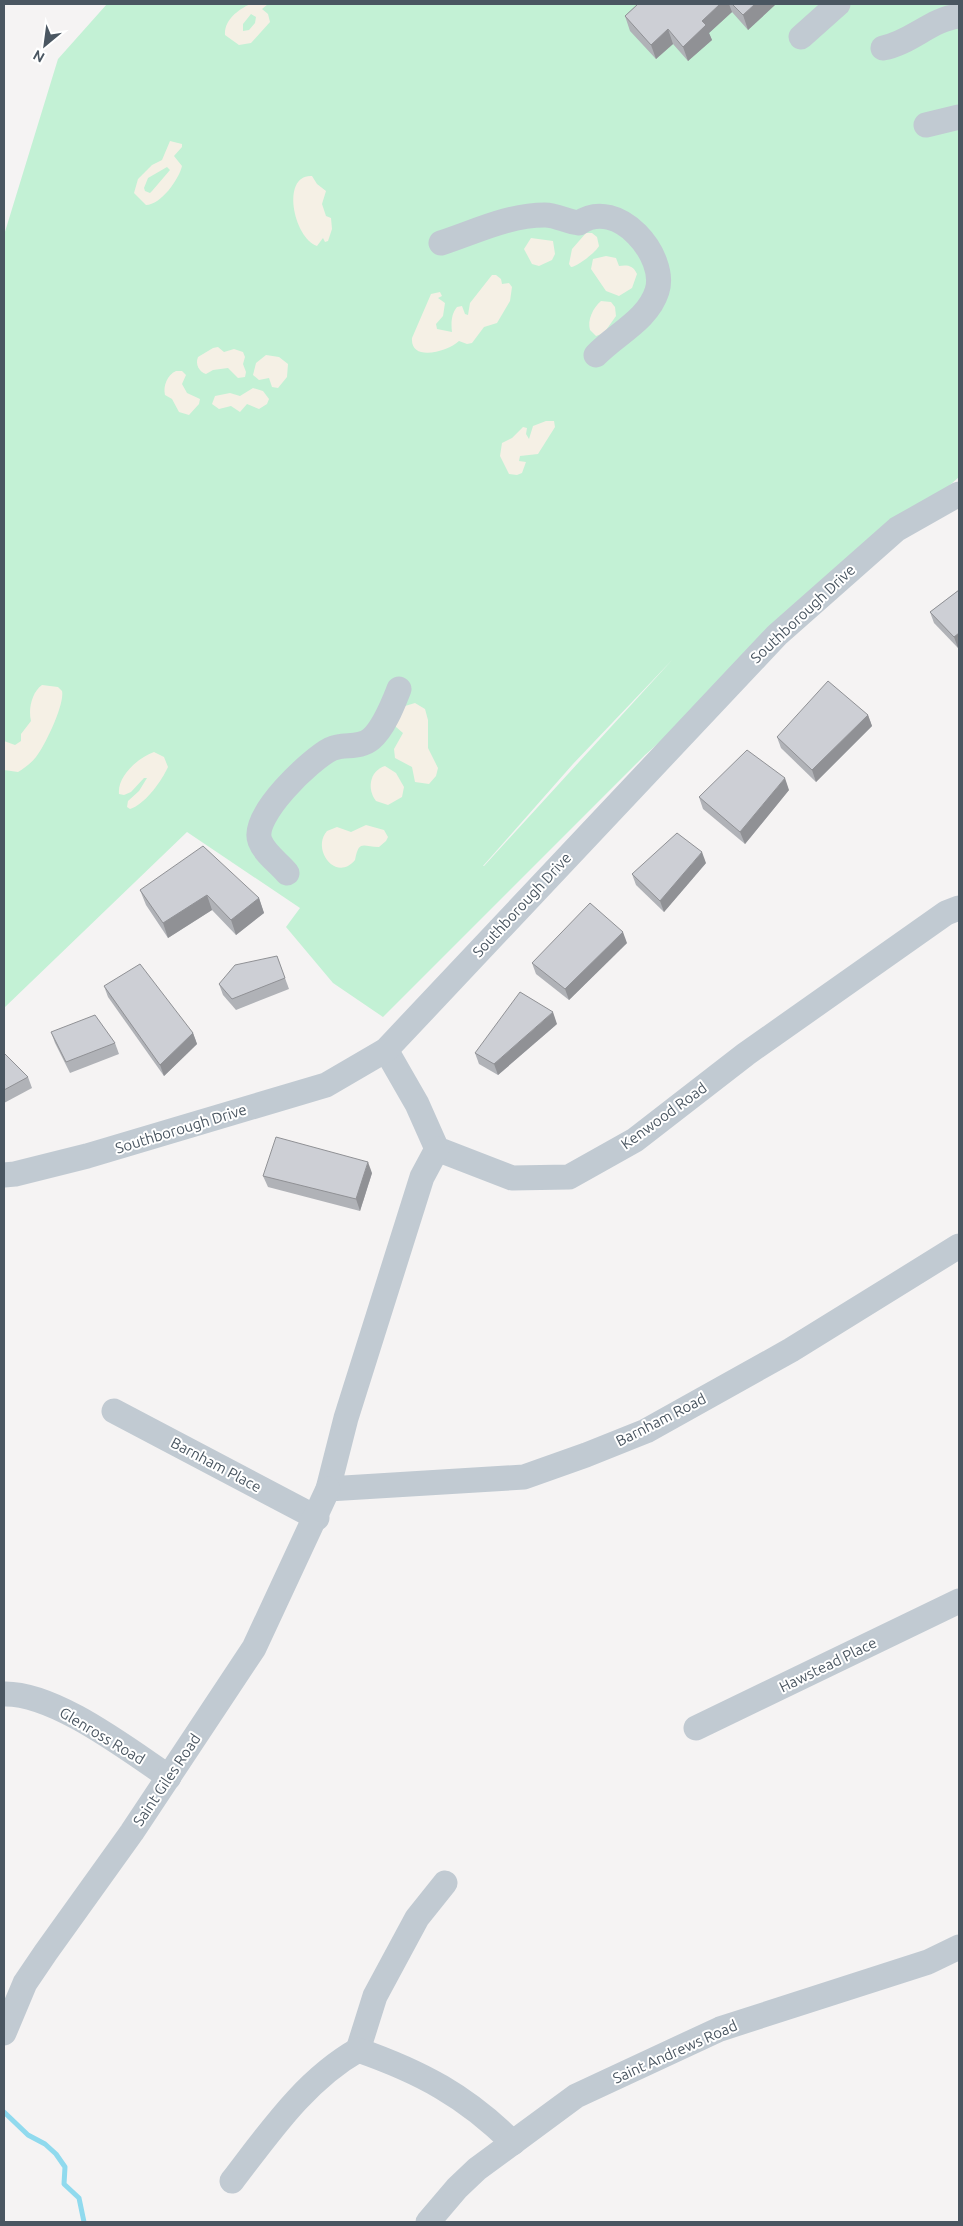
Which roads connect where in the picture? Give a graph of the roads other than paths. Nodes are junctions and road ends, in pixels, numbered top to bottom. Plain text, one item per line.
1 (838, 4) edge
2 (959, 16) edge
3 (801, 37) dead end
4 (883, 48) dead end
5 (959, 117) edge
6 (926, 125) dead end
7 (441, 243) dead end
8 (596, 354) dead end
9 (959, 494) edge
10 (399, 689) dead end
11 (287, 873) dead end
12 (959, 908) edge
13 (386, 1050) junction
14 (437, 1149) junction
15 (4, 1175) edge
16 (959, 1246) edge
17 (114, 1411) dead end
18 (328, 1489) junction
19 (317, 1518) junction
20 (959, 1602) edge
21 (4, 1694) edge
22 (696, 1728) dead end
23 (169, 1777) junction
24 (445, 1883) dead end
25 (959, 1947) edge
26 (4, 2033) edge
27 (358, 2050) junction
28 (513, 2143) junction
29 (232, 2181) dead end
30 (428, 2222) edge

1 - 3 street
2 - 4 street
5 - 6 street
7 - 8 street
9 - 13 street, Southborough Drive
10 - 11 street
12 - 14 street, Kenwood Road
13 - 14 street
13 - 15 street, Southborough Drive
14 - 18 street
16 - 18 street, Barnham Road
17 - 19 street, Barnham Place
18 - 19 street
19 - 23 street, Saint Giles Road
20 - 22 street, Hawstead Place
21 - 23 street, Glenross Road
23 - 26 street, Saint Giles Road
24 - 27 street
25 - 28 street, Saint Andrews Road
27 - 28 street
27 - 29 street
28 - 30 street, Saint Andrews Road

